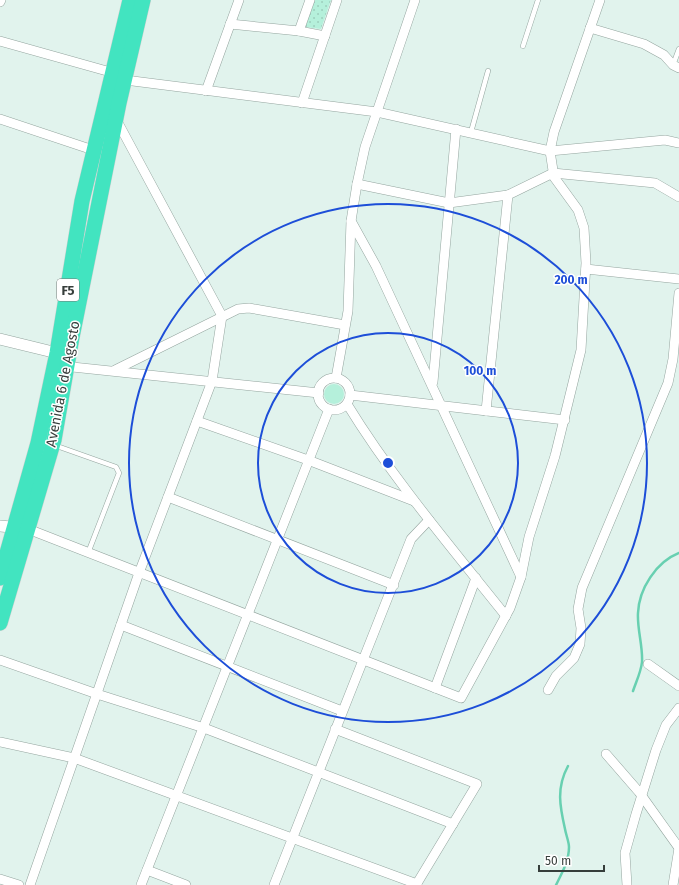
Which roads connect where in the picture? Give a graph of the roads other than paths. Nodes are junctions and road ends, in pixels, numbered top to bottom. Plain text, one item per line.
1 (130, 0) edge
2 (143, 0) edge
3 (239, 0) edge
4 (310, 0) edge
5 (337, 0) edge
6 (415, 0) edge
7 (538, 0) edge
8 (600, 0) edge
9 (230, 24) junction
10 (590, 28) junction
11 (299, 31) junction
12 (325, 36) junction
13 (0, 41) edge
14 (523, 46) dead end
15 (679, 48) edge
16 (676, 67) edge
17 (488, 71) dead end
18 (119, 76) junction
19 (206, 91) junction
20 (302, 103) junction
21 (377, 112) junction
22 (0, 119) edge
23 (116, 119) junction
24 (456, 129) junction
25 (471, 132) junction
26 (679, 143) edge
27 (93, 150) junction
28 (550, 150) junction
29 (553, 173) junction
30 (357, 184) junction
31 (508, 195) junction
32 (679, 197) edge
33 (449, 203) junction
34 (351, 221) junction
35 (586, 269) junction
36 (679, 279) edge
37 (679, 294) edge
38 (222, 316) junction
39 (345, 325) junction
40 (0, 339) edge
41 (59, 362) junction
42 (114, 371) junction
43 (336, 378) junction
44 (212, 381) junction
45 (432, 383) junction
46 (319, 392) junction
47 (350, 395) junction
48 (347, 404) junction
49 (441, 406) junction
50 (329, 408) junction
51 (486, 411) junction
52 (565, 420) junction
53 (197, 421) junction
54 (52, 444) junction
55 (308, 460) junction
56 (168, 497) junction
57 (414, 501) junction
58 (429, 520) junction
59 (14, 528) edge
60 (277, 539) junction
61 (88, 553) junction
62 (139, 573) junction
63 (521, 577) junction
64 (0, 578) edge
65 (476, 578) junction
66 (394, 585) junction
67 (2, 608) edge
68 (247, 616) junction
69 (506, 616) junction
70 (0, 623) edge
71 (121, 625) junction
72 (0, 660) edge
73 (362, 660) junction
74 (648, 664) dead end
75 (228, 666) junction
76 (679, 686) edge
77 (435, 688) junction
78 (548, 690) dead end
79 (96, 694) junction
80 (679, 708) edge
81 (342, 711) junction
82 (204, 728) junction
83 (335, 729) junction
84 (0, 742) edge
85 (606, 754) dead end
86 (74, 758) junction
87 (318, 773) junction
88 (178, 795) junction
89 (642, 796) junction
90 (453, 824) junction
91 (292, 839) junction
92 (679, 848) edge
93 (677, 860) edge
94 (147, 870) junction
95 (0, 879) edge
96 (416, 884) edge
97 (19, 885) edge
98 (30, 885) edge
99 (141, 885) edge
100 (186, 885) edge
101 (274, 885) edge
102 (627, 885) edge
103 (673, 885) edge

1 - 18 highway, Avenida 6 de Agosto / F5
2 - 18 highway, Avenida 6 de Agosto / F5
3 - 9 street
4 - 11 street
5 - 12 street
6 - 21 street
7 - 14 lane
8 - 10 street
9 - 11 street
9 - 19 street
10 - 16 street
10 - 28 street
11 - 12 street
12 - 20 street
13 - 18 street
15 - 16 lane
17 - 25 lane
18 - 19 street
18 - 23 highway, Avenida 6 de Agosto / F5
18 - 27 highway, Avenida 6 de Agosto / F5
19 - 20 street
20 - 21 street
21 - 24 street
21 - 30 street
22 - 27 street
23 - 38 street
23 - 41 highway, Avenida 6 de Agosto / F5
24 - 25 street
24 - 33 street
25 - 28 street
26 - 28 street
27 - 41 highway, Avenida 6 de Agosto / F5
28 - 29 street
29 - 31 street
29 - 32 street
29 - 35 street
30 - 33 street
30 - 34 street
31 - 33 street
31 - 51 street
33 - 45 street
34 - 39 street
34 - 45 street
35 - 36 street
35 - 52 street
37 - 78 street
38 - 39 street
38 - 42 street
38 - 44 street
39 - 43 street
40 - 41 street
41 - 42 street
41 - 54 highway, Avenida 6 de Agosto / F5
41 - 59 highway, Avenida 6 de Agosto / F5
42 - 44 street
43 - 46 street
43 - 47 street
44 - 46 street
44 - 53 street
45 - 49 street
46 - 50 street
47 - 48 street
47 - 49 street
48 - 50 street
48 - 57 street
49 - 51 street
49 - 63 street
50 - 55 street
51 - 52 street
52 - 63 street
53 - 55 street
53 - 56 street
54 - 59 highway, Avenida 6 de Agosto / F5
54 - 61 lane
55 - 57 street
55 - 60 street
56 - 60 street
56 - 62 street
57 - 58 street
58 - 65 street
58 - 66 street
59 - 61 street
59 - 64 highway, Avenida 6 de Agosto / F5
59 - 67 highway, Avenida 6 de Agosto / F5
60 - 66 street
60 - 68 street
61 - 62 street
62 - 68 street
62 - 71 street
63 - 69 street
65 - 69 street
65 - 77 street
66 - 73 street
67 - 70 highway, Avenida 6 de Agosto / F5
68 - 73 street
68 - 75 street
69 - 77 street
71 - 75 street
71 - 79 street
72 - 79 street
73 - 77 street
73 - 81 street
74 - 76 street
75 - 81 street
75 - 82 street
79 - 82 street
79 - 86 street
80 - 89 street
81 - 83 street
82 - 87 street
82 - 88 street
83 - 87 street
83 - 90 street
84 - 86 street
85 - 89 street
86 - 88 street
86 - 98 street
87 - 90 street
87 - 91 street
88 - 91 street
88 - 94 street
89 - 92 street
89 - 102 street
90 - 96 street
91 - 96 street
91 - 101 street
92 - 93 street
93 - 103 street
94 - 99 street
94 - 100 street
95 - 97 street

